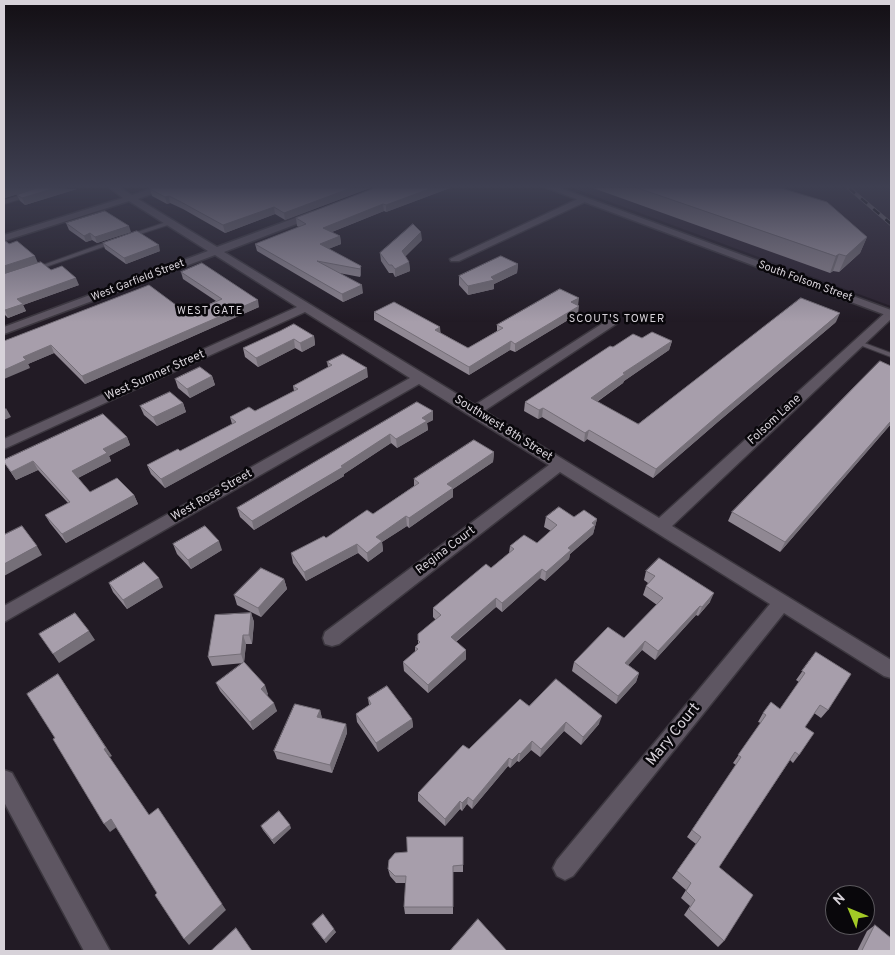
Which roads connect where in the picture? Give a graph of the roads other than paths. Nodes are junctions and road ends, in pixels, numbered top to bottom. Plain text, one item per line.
1 (21, 233) edge
2 (141, 233) edge
3 (185, 233) edge
4 (265, 233) edge
5 (512, 233) edge
6 (670, 233) edge
7 (4, 238) edge
8 (216, 251) junction
9 (455, 259) dead end
10 (31, 270) edge
11 (306, 307) junction
12 (891, 314) edge
13 (612, 322) dead end
14 (4, 331) edge
15 (859, 343) junction
16 (891, 355) edge
17 (420, 378) junction
18 (475, 411) junction
19 (4, 444) edge
20 (560, 464) junction
21 (660, 526) junction
22 (782, 602) junction
23 (4, 615) edge
24 (332, 638) dead end
25 (891, 670) edge
26 (4, 781) edge
27 (565, 868) dead end
28 (98, 951) edge

1 - 7 street
2 - 10 lane
3 - 8 street, Southwest 8th Street
4 - 8 street, West Garfield Street
5 - 9 street
6 - 12 street, South Folsom Street
8 - 11 street, Southwest 8th Street
8 - 14 street, West Garfield Street
11 - 17 street, Southwest 8th Street
11 - 19 street, West Sumner Street
12 - 15 street, Folsom Lane
13 - 18 street
15 - 16 lane
15 - 21 street, Folsom Lane
17 - 18 street, Southwest 8th Street
17 - 23 street, West Rose Street
18 - 20 street, Southwest 8th Street
20 - 21 street, Southwest 8th Street
20 - 24 street, Regina Court
21 - 22 street, Southwest 8th Street
22 - 25 street, Southwest 8th Street
22 - 27 street, Mary Court
26 - 28 street

